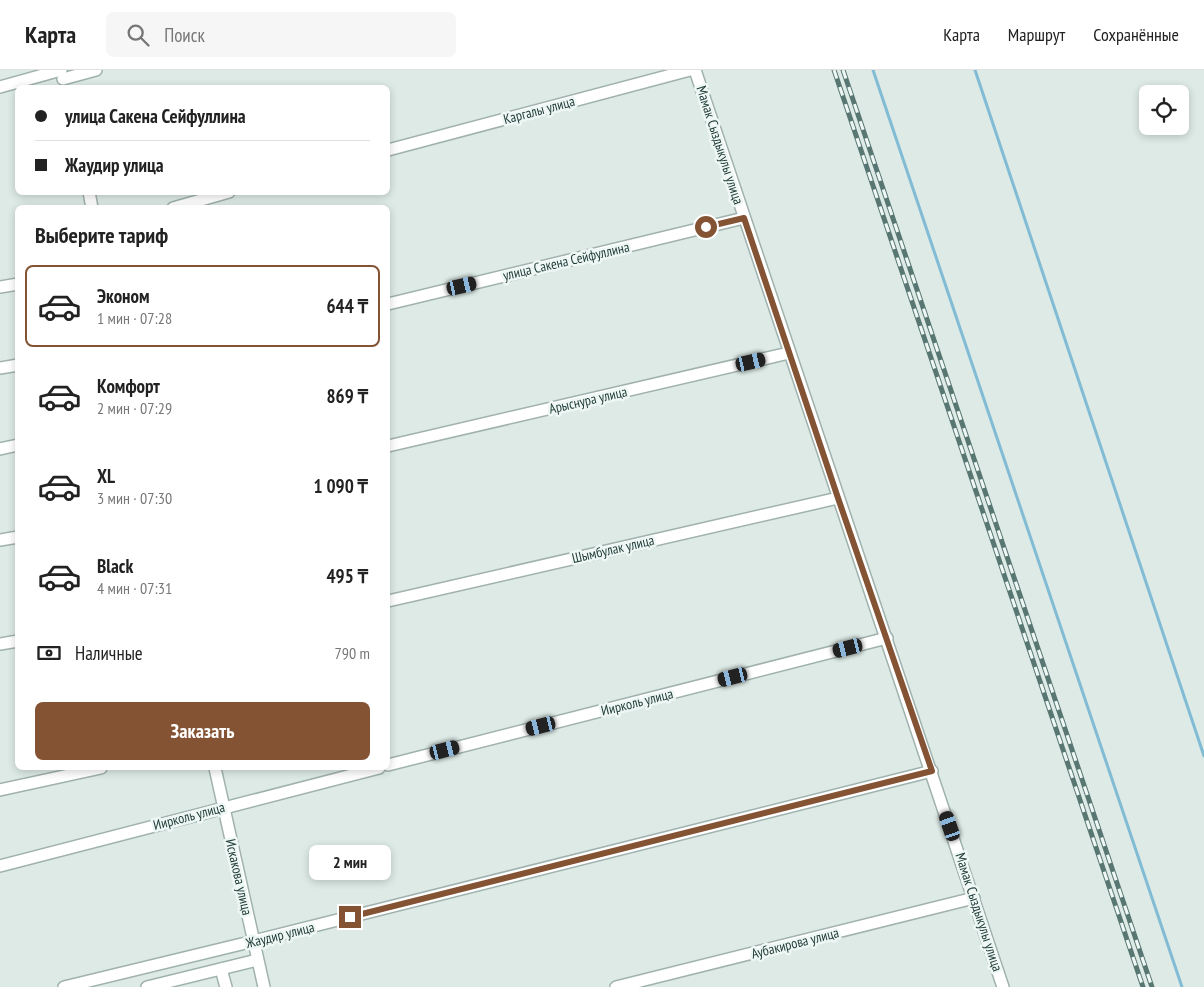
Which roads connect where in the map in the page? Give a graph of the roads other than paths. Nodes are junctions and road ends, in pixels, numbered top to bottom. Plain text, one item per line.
1 (96, 70) edge
2 (690, 70) edge
3 (695, 70) edge
4 (63, 77) edge
5 (0, 87) edge
6 (390, 149) edge
7 (218, 195) edge
8 (184, 205) edge
9 (744, 218) junction
10 (15, 284) edge
11 (0, 287) edge
12 (390, 304) edge
13 (789, 353) junction
14 (15, 366) edge
15 (0, 368) edge
16 (15, 446) edge
17 (390, 446) edge
18 (0, 448) edge
19 (838, 498) junction
20 (15, 538) edge
21 (0, 540) edge
22 (390, 601) edge
23 (886, 638) junction
24 (15, 642) edge
25 (0, 644) edge
26 (390, 764) edge
27 (92, 770) edge
28 (215, 770) edge
29 (371, 770) edge
30 (932, 771) junction
31 (0, 790) edge
32 (224, 807) junction
33 (0, 866) edge
34 (974, 898) junction
35 (254, 941) junction
36 (258, 960) junction
37 (222, 969) junction
38 (178, 984) edge
39 (64, 987) edge
40 (149, 987) edge
41 (226, 987) edge
42 (264, 987) edge
43 (616, 987) edge
44 (1003, 987) edge

1 - 4 street
2 - 6 street, Каргалы улица
3 - 9 street, Мамак Сыздыкулы улица
4 - 5 street
7 - 8 street
9 - 12 street, улица Сакена Сейфуллина
9 - 13 street, Мамак Сыздыкулы улица
10 - 11 street
13 - 17 street, Арыснура улица
13 - 19 street, Мамак Сыздыкулы улица
14 - 15 street
16 - 18 street
19 - 22 street, Шымбулак улица
19 - 23 street, Мамак Сыздыкулы улица
20 - 21 street
23 - 26 street, Иирколь улица
23 - 30 street, Мамак Сыздыкулы улица
24 - 25 street
27 - 31 street
28 - 32 street, Искакова улица
29 - 32 street, Иирколь улица
30 - 34 street, Мамак Сыздыкулы улица
30 - 35 street, Жаудир улица
32 - 33 street, Иирколь улица
32 - 35 street, Искакова улица
34 - 43 street, Аубакирова улица
34 - 44 street, Мамак Сыздыкулы улица
35 - 36 street, Искакова улица
35 - 39 street, Жаудир улица
36 - 37 street
36 - 42 street, Искакова улица
37 - 38 street
37 - 41 street
38 - 40 street

